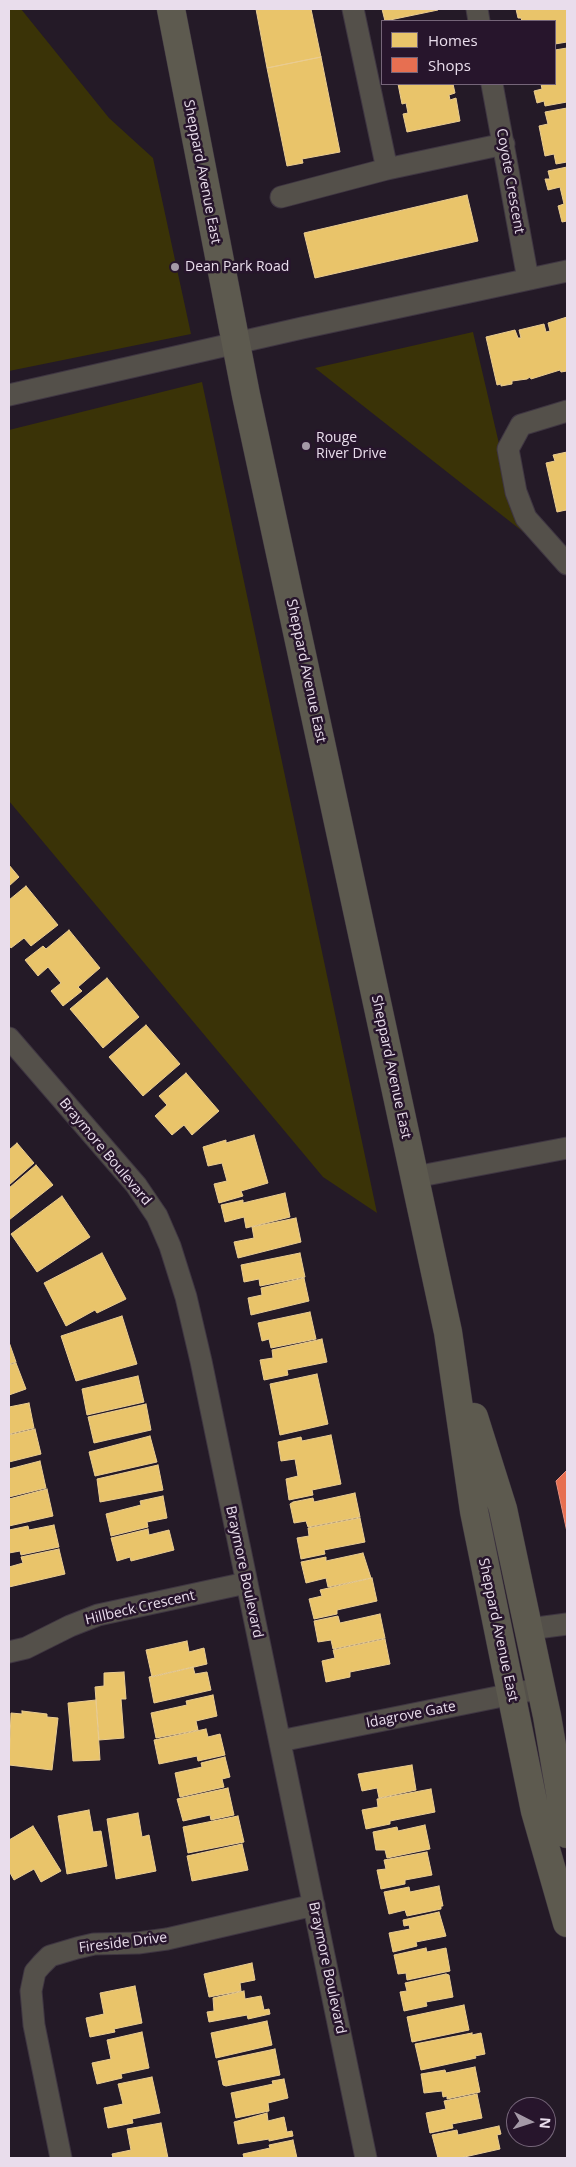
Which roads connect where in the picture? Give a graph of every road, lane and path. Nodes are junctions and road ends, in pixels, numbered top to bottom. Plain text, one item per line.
1 (170, 9) edge
2 (353, 9) edge
3 (492, 85) edge
4 (504, 144) junction
5 (387, 168) junction
6 (281, 198) dead end
7 (567, 271) edge
8 (528, 279) junction
9 (236, 344) junction
10 (9, 395) edge
11 (567, 411) edge
12 (566, 561) edge
13 (9, 1038) edge
14 (567, 1148) edge
15 (415, 1177) junction
16 (448, 1332) junction
17 (246, 1583) junction
18 (567, 1624) edge
19 (529, 1630) junction
20 (9, 1652) edge
21 (542, 1688) junction
22 (511, 1695) junction
23 (280, 1741) junction
24 (567, 1834) edge
25 (314, 1905) junction
26 (567, 1923) edge
27 (61, 2158) edge
28 (366, 2158) edge

1 - 9 main road, Sheppard Avenue East
2 - 5 street
3 - 4 street, Coyote Crescent
4 - 5 street
4 - 8 street, Coyote Crescent
5 - 6 street
7 - 8 street
8 - 9 street
9 - 10 street
9 - 15 main road, Sheppard Avenue East
11 - 12 street
13 - 17 street, Braymore Boulevard
14 - 15 street
15 - 16 main road, Sheppard Avenue East
16 - 19 main road, Sheppard Avenue East
16 - 22 main road, Sheppard Avenue East
17 - 20 street, Hillbeck Crescent
17 - 23 street, Braymore Boulevard
18 - 19 street
19 - 21 main road, Sheppard Avenue East
21 - 22 street, Idagrove Gate
21 - 24 main road, Sheppard Avenue East
22 - 23 street, Idagrove Gate
22 - 26 main road, Sheppard Avenue East
23 - 25 street, Braymore Boulevard
25 - 27 street, Fireside Drive
25 - 28 street, Braymore Boulevard

